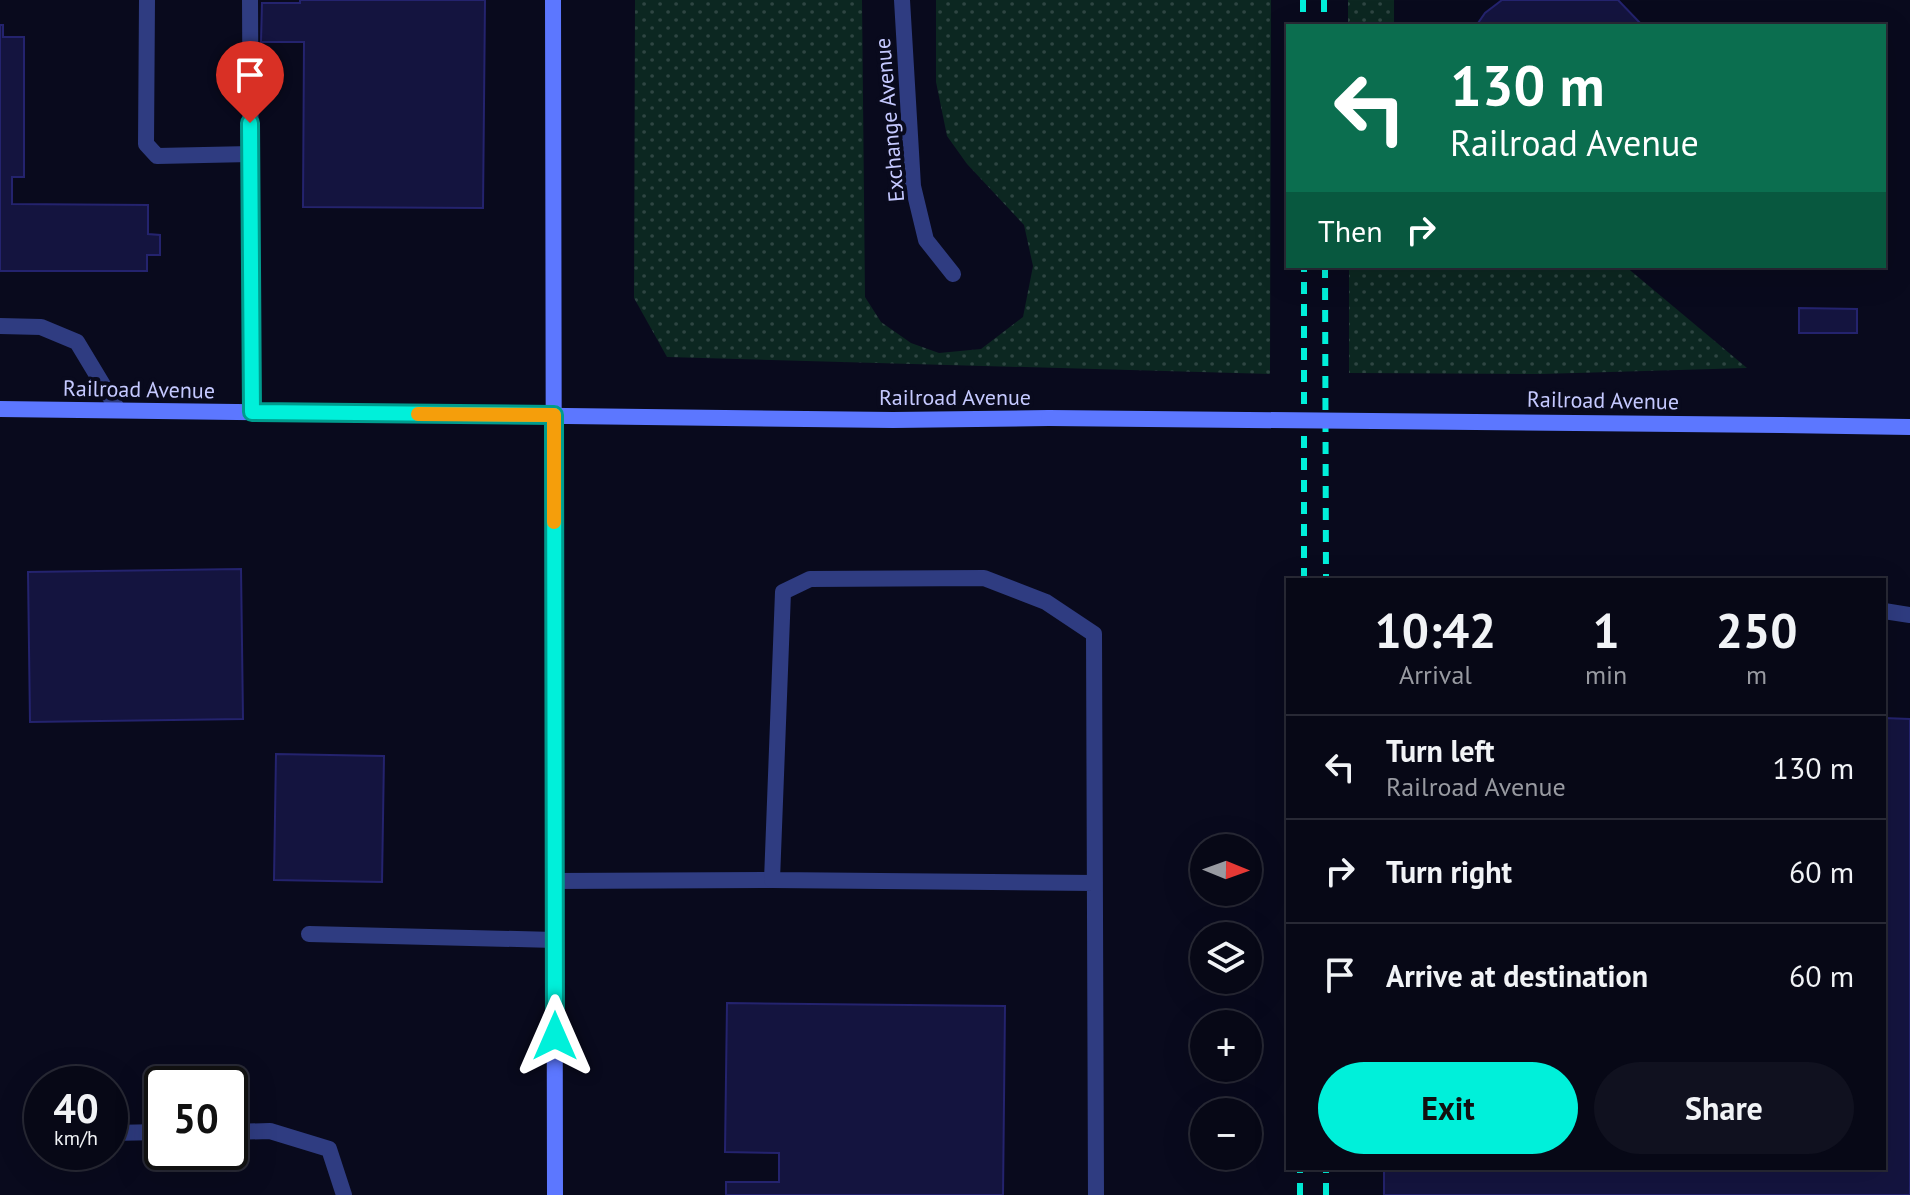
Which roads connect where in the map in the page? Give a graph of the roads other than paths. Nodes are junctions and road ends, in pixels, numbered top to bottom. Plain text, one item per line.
1 (147, 0) edge
2 (250, 0) edge
3 (553, 0) edge
4 (902, 0) edge
5 (251, 154) junction
6 (953, 274) dead end
7 (0, 326) edge
8 (0, 409) edge
9 (118, 410) junction
10 (252, 412) junction
11 (554, 415) junction
12 (1910, 427) edge
13 (1886, 611) edge
14 (1910, 615) edge
15 (772, 880) junction
16 (554, 881) junction
17 (1095, 883) junction
18 (309, 934) dead end
19 (555, 940) junction
20 (248, 1132) edge
21 (344, 1195) edge
22 (555, 1195) edge
23 (1096, 1195) edge

1 - 5 street
2 - 5 street
3 - 11 street
4 - 6 street, Exchange Avenue
5 - 10 street
7 - 9 street
8 - 9 street, Railroad Avenue
9 - 10 street, Railroad Avenue
10 - 11 street, Railroad Avenue
11 - 12 street, Railroad Avenue, bridge
11 - 16 street
13 - 14 street
15 - 16 street
15 - 17 street
15 - 17 street
16 - 19 street
17 - 23 street
18 - 19 street
19 - 22 street
20 - 21 street

